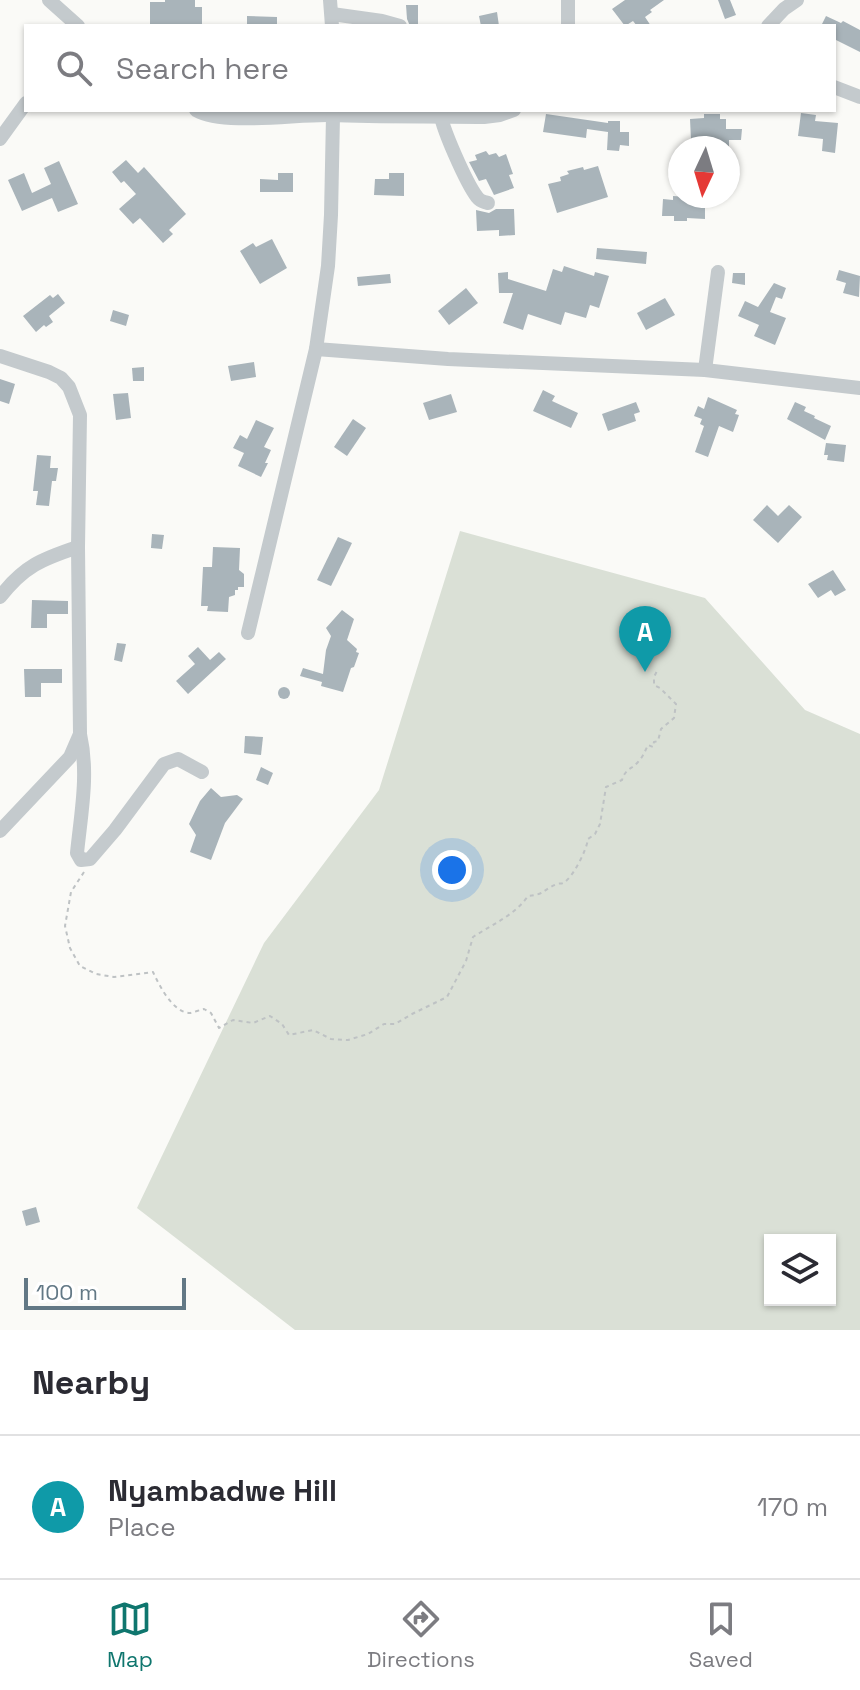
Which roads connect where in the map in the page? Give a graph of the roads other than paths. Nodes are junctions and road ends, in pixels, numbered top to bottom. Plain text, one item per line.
1 (49, 0) edge
2 (568, 0) edge
3 (797, 0) edge
4 (332, 13) edge
5 (76, 24) edge
6 (393, 24) edge
7 (568, 24) edge
8 (770, 24) edge
9 (836, 88) edge
10 (860, 97) edge
11 (24, 106) edge
12 (200, 112) edge
13 (508, 112) edge
14 (440, 113) edge
15 (332, 114) edge
16 (0, 139) edge
17 (488, 203) dead end
18 (718, 272) dead end
19 (316, 349) junction
20 (0, 356) edge
21 (705, 370) junction
22 (860, 388) edge
23 (78, 547) junction
24 (0, 597) edge
25 (248, 633) dead end
26 (80, 734) junction
27 (202, 772) dead end
28 (0, 831) edge

1 - 5 street
2 - 7 street
3 - 8 street
4 - 6 street
9 - 10 street
11 - 16 street
12 - 15 street
13 - 14 street
14 - 15 street
14 - 17 street
15 - 19 street
18 - 21 street
19 - 21 street
19 - 25 street
20 - 23 street
21 - 22 street
23 - 24 street
23 - 26 street
26 - 27 street
26 - 28 street

